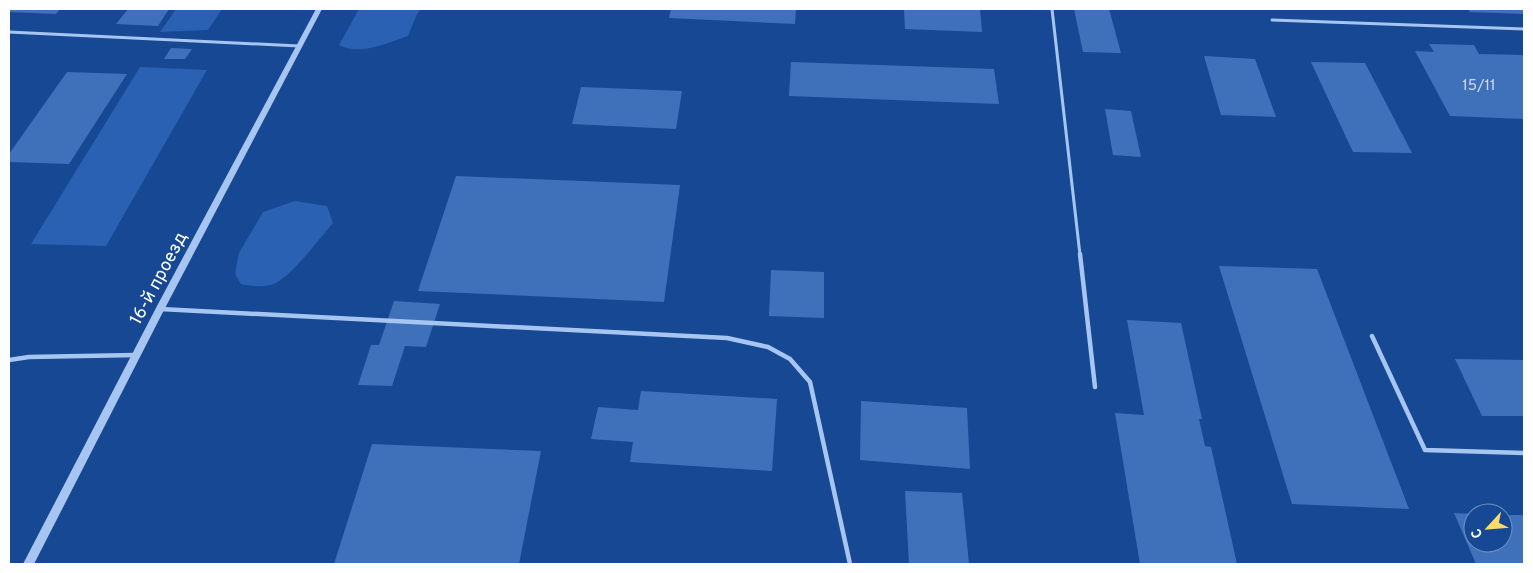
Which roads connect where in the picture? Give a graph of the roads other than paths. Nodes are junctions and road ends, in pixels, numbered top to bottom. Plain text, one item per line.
1 (319, 9) edge
2 (1052, 9) edge
3 (1272, 20) dead end
4 (1524, 30) edge
5 (9, 32) edge
6 (299, 46) junction
7 (160, 309) junction
8 (1372, 336) dead end
9 (136, 355) junction
10 (9, 360) edge
11 (1095, 387) dead end
12 (1524, 453) edge
13 (28, 564) edge
14 (850, 564) edge

1 - 6 street, 16-й проезд
2 - 11 lane
3 - 4 lane
5 - 6 lane
6 - 7 street, 16-й проезд
7 - 9 street, 16-й проезд
7 - 14 lane
8 - 12 lane
9 - 10 lane
9 - 13 street, 16-й проезд

